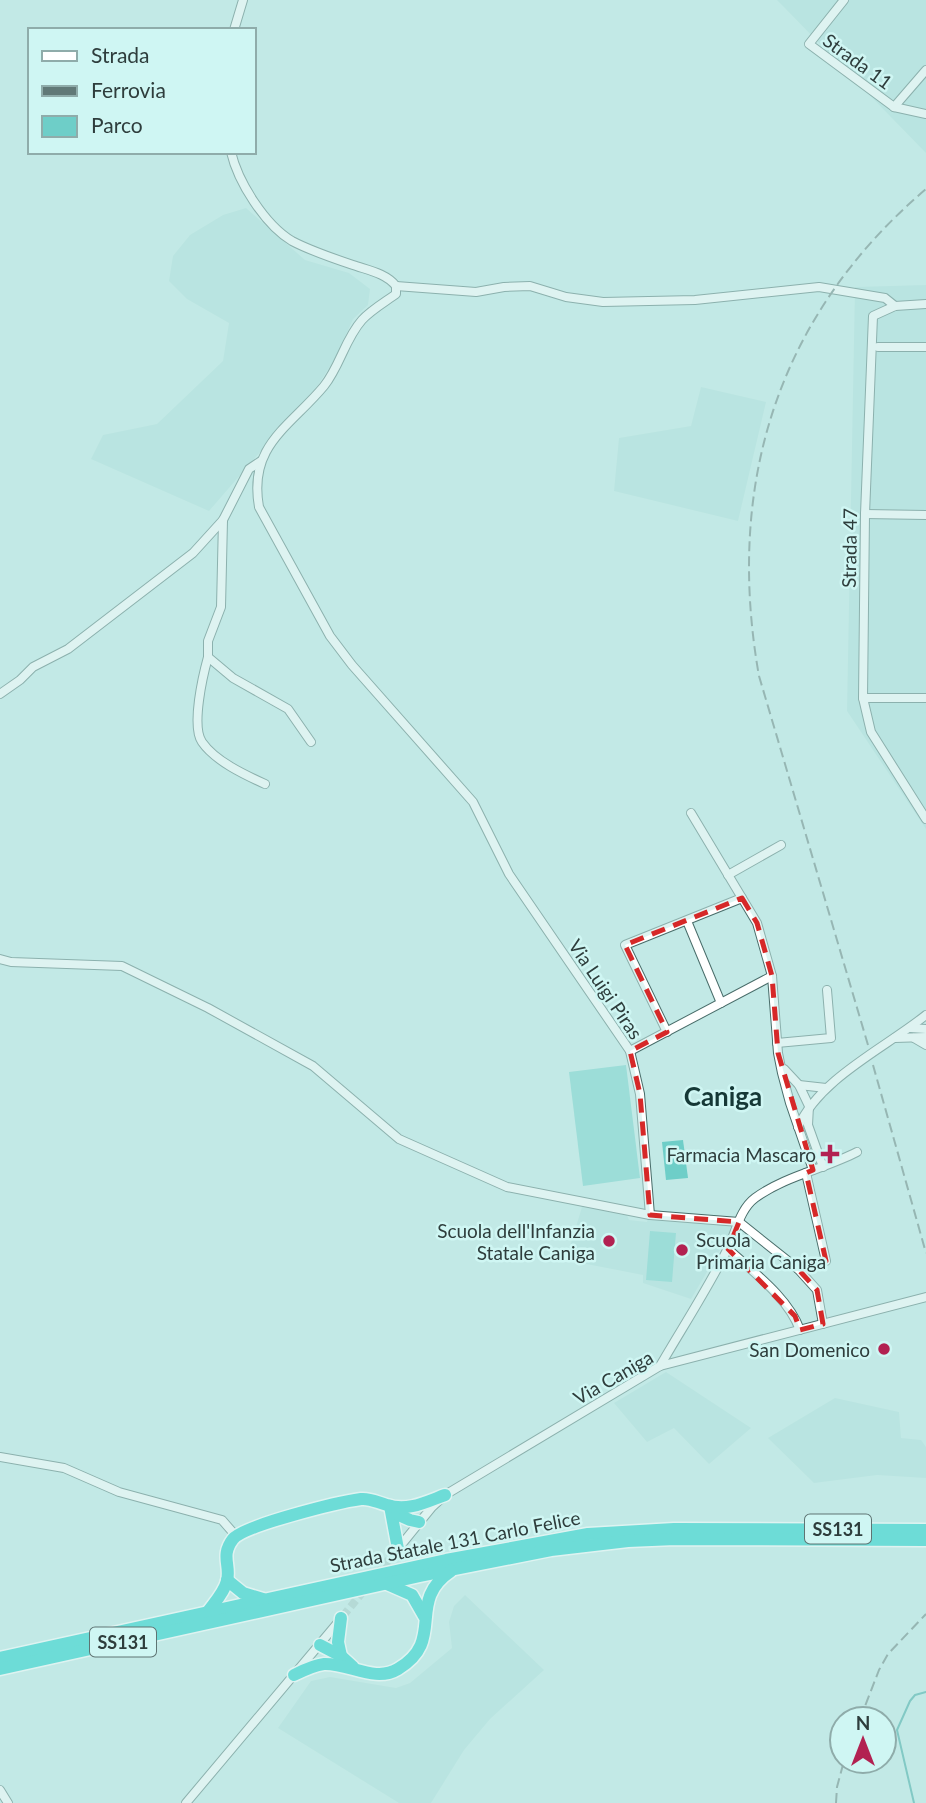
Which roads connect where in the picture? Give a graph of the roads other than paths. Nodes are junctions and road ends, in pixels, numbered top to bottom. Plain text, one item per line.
1 (243, 0) edge
2 (844, 0) edge
3 (235, 28) edge
4 (926, 70) edge
5 (894, 107) junction
6 (926, 114) edge
7 (231, 154) edge
8 (396, 286) junction
9 (926, 304) edge
10 (895, 306) junction
11 (878, 347) dead end
12 (926, 347) edge
13 (261, 461) junction
14 (865, 514) junction
15 (926, 515) edge
16 (223, 520) junction
17 (208, 657) junction
18 (0, 694) edge
19 (863, 698) junction
20 (926, 698) edge
21 (311, 742) dead end
22 (265, 784) dead end
23 (691, 813) dead end
24 (926, 819) edge
25 (781, 845) dead end
26 (728, 875) junction
27 (742, 898) junction
28 (688, 921) junction
29 (0, 959) edge
30 (772, 976) junction
31 (827, 990) dead end
32 (721, 1003) junction
33 (926, 1015) edge
34 (910, 1028) junction
35 (926, 1030) edge
36 (667, 1032) junction
37 (926, 1037) edge
38 (895, 1038) junction
39 (914, 1038) junction
40 (777, 1043) junction
41 (926, 1045) edge
42 (630, 1051) junction
43 (781, 1065) junction
44 (799, 1084) junction
45 (826, 1088) junction
46 (789, 1097) junction
47 (809, 1106) junction
48 (798, 1127) junction
49 (857, 1152) dead end
50 (823, 1167) junction
51 (809, 1171) junction
52 (649, 1215) junction
53 (739, 1222) junction
54 (728, 1249) junction
55 (798, 1269) junction
56 (926, 1297) edge
57 (823, 1324) junction
58 (800, 1330) junction
59 (660, 1366) junction
60 (0, 1457) edge
61 (444, 1495) junction
62 (394, 1508) junction
63 (419, 1522) junction
64 (926, 1530) edge
65 (750, 1534) junction
66 (236, 1536) junction
67 (926, 1540) edge
68 (397, 1549) joint
69 (508, 1553) junction
70 (454, 1569) junction
71 (227, 1580) junction
72 (387, 1583) junction
73 (267, 1600) junction
74 (207, 1613) junction
75 (342, 1617) joint
76 (426, 1620) junction
77 (320, 1645) junction
78 (0, 1658) edge
79 (341, 1661) junction
80 (0, 1669) edge
81 (294, 1675) junction
82 (0, 1790) edge
83 (8, 1803) edge
84 (186, 1803) edge

1 - 3 street
2 - 5 street, Strada 11
4 - 5 street, Strada 11
5 - 6 street
7 - 8 street
8 - 10 street
8 - 13 street
9 - 10 street
10 - 14 street, Strada 47
11 - 12 street
13 - 16 street
13 - 42 street, Via Luigi Piras
14 - 15 street
14 - 19 street, Strada 47
16 - 17 street
16 - 18 street
17 - 21 street
17 - 22 street
19 - 20 street
19 - 24 street, Strada 47
23 - 26 street
25 - 26 street
26 - 27 street
27 - 28 street
27 - 30 street
28 - 32 street
28 - 36 street
29 - 52 street
30 - 32 street
30 - 40 street
31 - 40 street
32 - 36 street
33 - 34 street
34 - 35 street
34 - 38 street
36 - 42 street
37 - 39 street
38 - 39 street
38 - 45 street
39 - 41 street
40 - 43 street
42 - 52 street, Via Luigi Piras
43 - 44 street
43 - 46 street
44 - 45 street
44 - 47 street
45 - 47 street
46 - 47 street
46 - 48 street
47 - 48 street
47 - 50 street
48 - 51 street
49 - 50 street
50 - 51 street
51 - 53 street
51 - 55 street
52 - 53 street
53 - 54 street
53 - 55 street
54 - 58 street
54 - 59 street
55 - 57 street
56 - 57 street, Via Caniga
57 - 58 street, Via Caniga
58 - 59 street, Via Caniga
59 - 61 street, Via Caniga
60 - 66 street
61 - 62 highway
61 - 63 street, Via Caniga
62 - 63 highway
62 - 66 highway
62 - 68 highway
63 - 68 street, Via Caniga
64 - 65 highway, Strada Statale 131 Carlo Felice / SS131
65 - 67 highway, Strada Statale 131 Carlo Felice / SS131
65 - 69 highway, Strada Statale 131 Carlo Felice / SS131
66 - 71 highway
69 - 70 highway, Strada Statale 131 Carlo Felice / SS131
69 - 73 highway, Strada Statale 131 Carlo Felice / SS131
70 - 72 highway, Strada Statale 131 Carlo Felice / SS131
70 - 76 highway
71 - 73 highway
71 - 74 highway
72 - 76 highway
72 - 80 highway, Strada Statale 131 Carlo Felice / SS131
73 - 74 highway, Strada Statale 131 Carlo Felice / SS131
74 - 78 highway, Strada Statale 131 Carlo Felice / SS131
75 - 77 street
75 - 79 highway
76 - 79 highway
77 - 79 highway
77 - 81 street
79 - 81 highway
81 - 84 street
82 - 83 street

